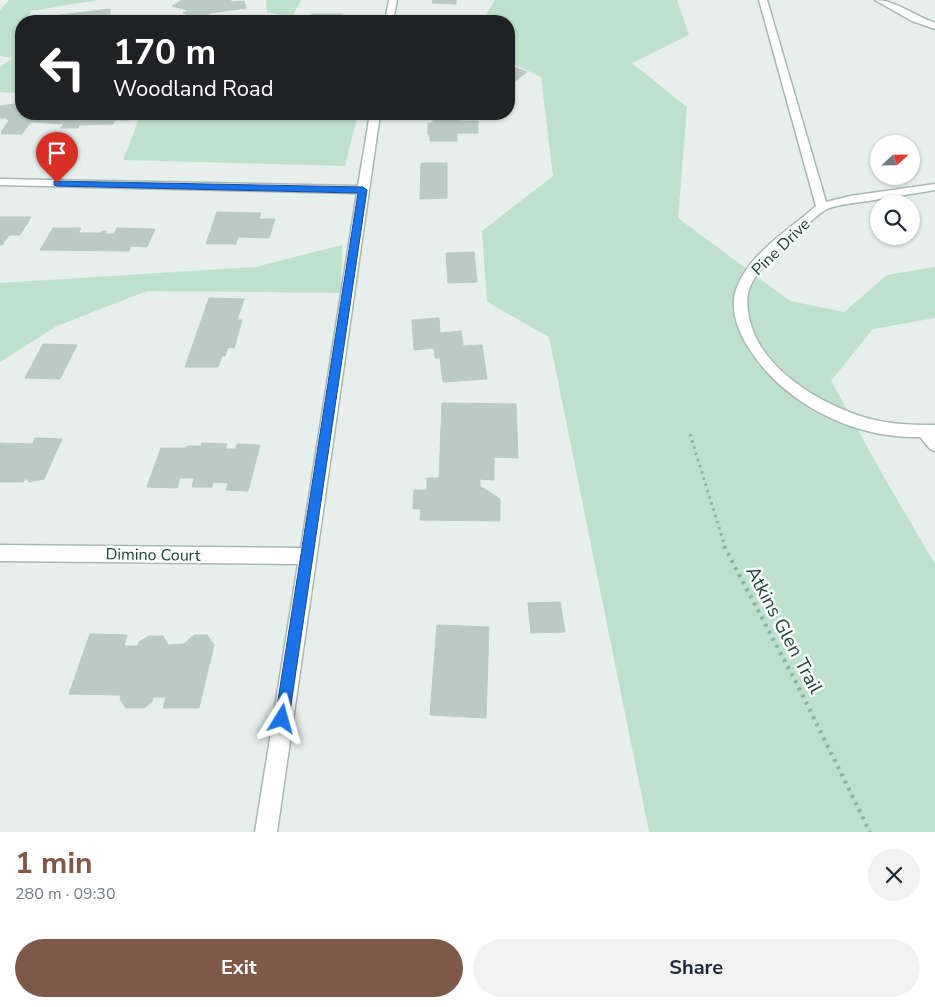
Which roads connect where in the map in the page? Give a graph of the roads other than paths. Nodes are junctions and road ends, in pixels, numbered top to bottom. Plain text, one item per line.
1 (393, 0) edge
2 (763, 0) edge
3 (879, 0) edge
4 (390, 15) edge
5 (935, 26) edge
6 (374, 120) edge
7 (0, 182) edge
8 (935, 187) edge
9 (363, 190) junction
10 (822, 207) junction
11 (930, 431) edge
12 (935, 445) edge
13 (0, 553) edge
14 (306, 556) junction
15 (266, 832) edge

1 - 4 street
2 - 10 street, Pine Drive
3 - 5 street
6 - 9 street
7 - 9 street
8 - 10 street
9 - 14 street
10 - 11 street, Pine Drive
11 - 12 street, Pine Drive
13 - 14 street, Dimino Court
14 - 15 street

